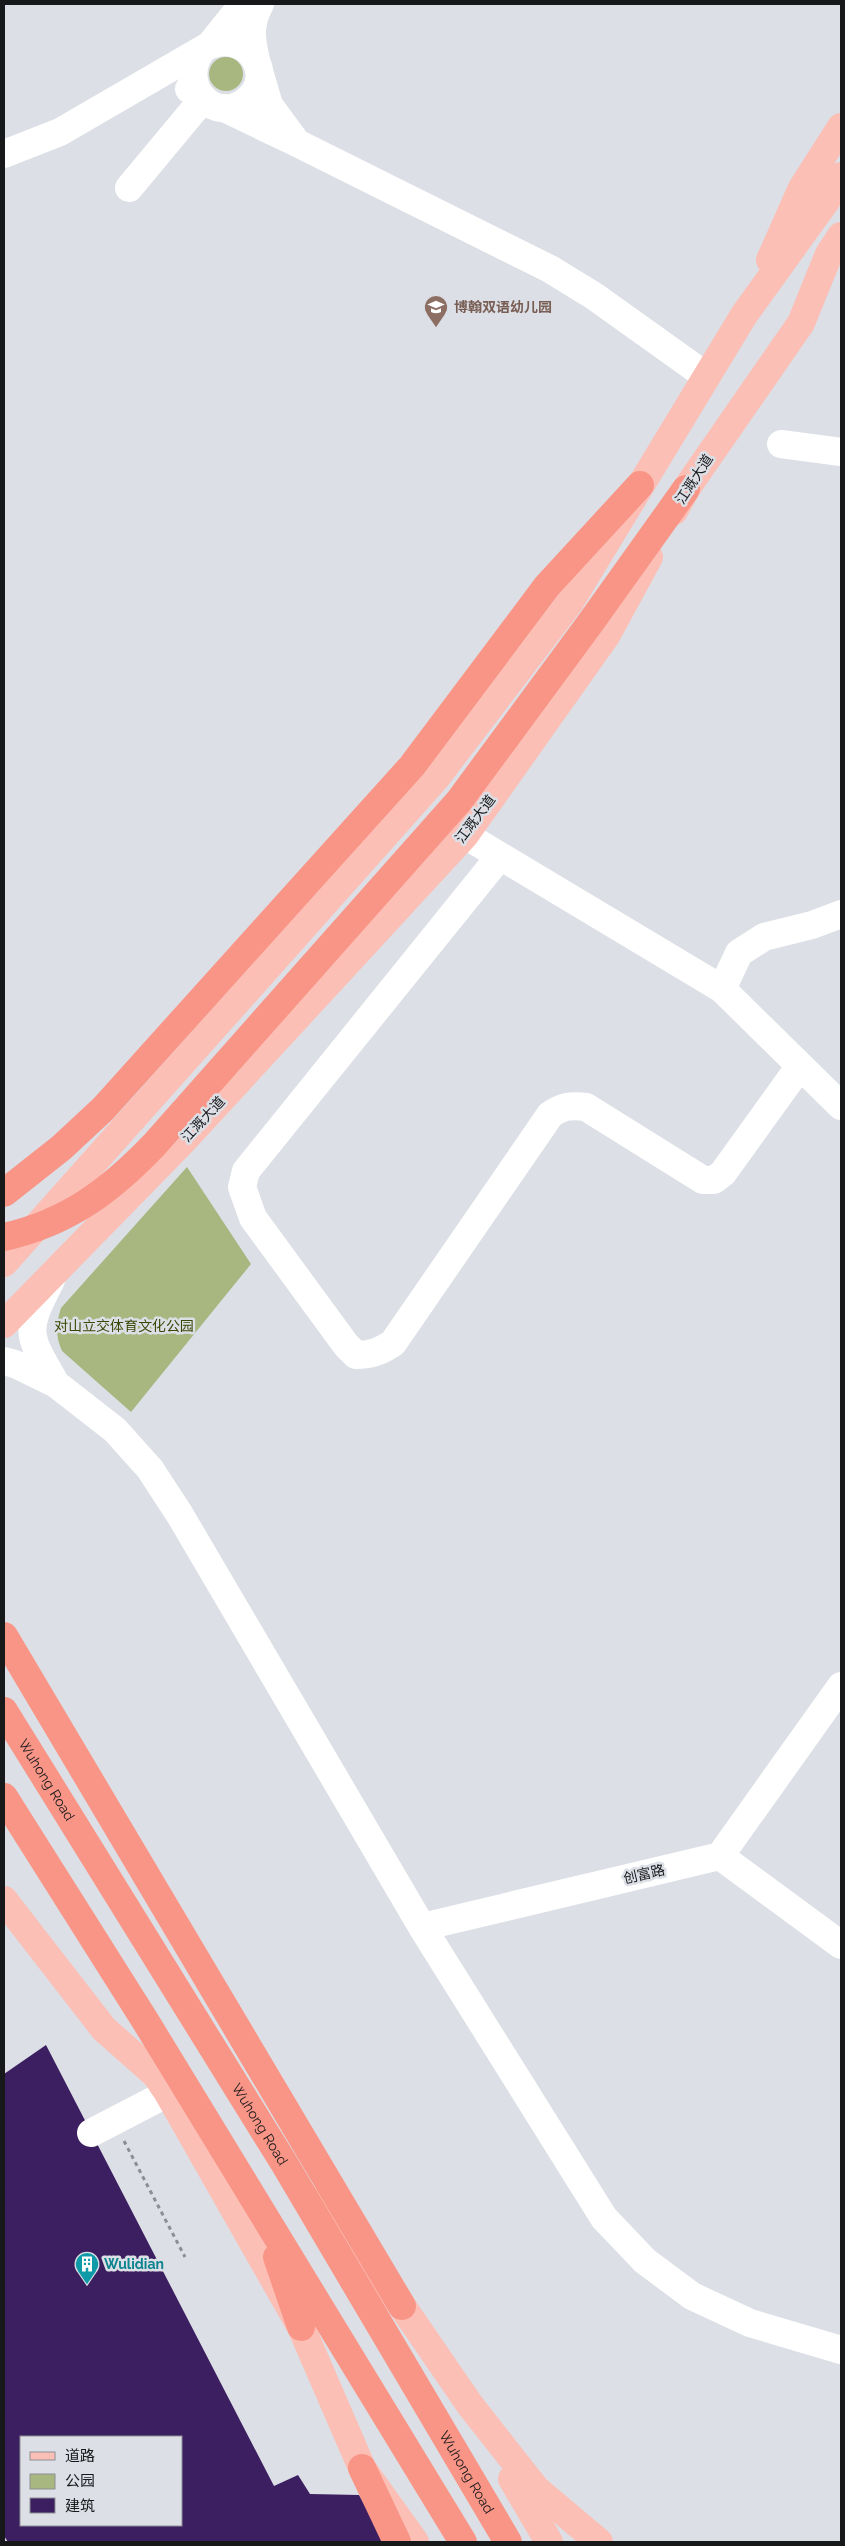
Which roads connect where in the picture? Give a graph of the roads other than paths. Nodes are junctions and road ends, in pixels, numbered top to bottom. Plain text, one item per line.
1 (243, 4) edge
2 (260, 4) edge
3 (205, 48) junction
4 (257, 66) junction
5 (213, 103) junction
6 (105, 106) junction
7 (841, 127) edge
8 (297, 143) junction
9 (4, 154) edge
10 (841, 176) edge
11 (129, 188) dead end
12 (841, 236) edge
13 (841, 272) edge
14 (744, 315) junction
15 (801, 323) junction
16 (706, 376) junction
17 (781, 444) dead end
18 (841, 452) edge
19 (640, 485) junction
20 (686, 489) junction
21 (465, 835) junction
22 (500, 856) junction
23 (841, 914) edge
24 (722, 989) junction
25 (800, 1066) junction
26 (841, 1106) edge
27 (4, 1193) edge
28 (4, 1256) edge
29 (55, 1271) junction
30 (4, 1324) edge
31 (4, 1361) edge
32 (56, 1384) junction
33 (4, 1636) edge
34 (841, 1686) edge
35 (4, 1711) edge
36 (4, 1796) edge
37 (720, 1856) junction
38 (4, 1900) edge
39 (422, 1927) junction
40 (841, 1945) edge
41 (225, 2009) junction
42 (162, 2084) junction
43 (102, 2126) road end
44 (284, 2163) junction
45 (258, 2204) junction
46 (402, 2306) junction
47 (301, 2327) junction
48 (841, 2350) edge
49 (470, 2405) junction
50 (362, 2468) junction
51 (397, 2542) edge
52 (415, 2542) edge
53 (463, 2542) edge
54 (508, 2542) edge
55 (549, 2542) edge
56 (599, 2542) edge

1 - 3 street
2 - 4 street
3 - 4 street
3 - 5 street
3 - 6 street
4 - 5 street
4 - 8 street
5 - 6 street
5 - 8 street
5 - 11 street
6 - 9 street
7 - 14 main road
8 - 16 street
10 - 14 main road
12 - 15 main road, 江溉大道
13 - 15 main road
14 - 16 main road
15 - 20 main road, 江溉大道
16 - 19 main road
17 - 18 street
19 - 27 highway
19 - 28 main road
20 - 21 main road, 江溉大道
20 - 28 highway
21 - 22 street
21 - 29 main road, 江溉大道
22 - 24 street
22 - 25 street
23 - 24 street
24 - 25 street
25 - 26 street
29 - 30 main road, 江溉大道
29 - 32 street
31 - 32 street
32 - 39 street
33 - 41 highway
34 - 37 street
35 - 44 highway, Wuhong Road
36 - 45 highway
37 - 39 street, 创富路
37 - 40 street
38 - 42 main road
39 - 48 street
41 - 44 highway
41 - 46 highway
42 - 43 street
42 - 45 highway
42 - 47 main road
44 - 46 main road
44 - 54 highway, Wuhong Road
45 - 47 highway
45 - 53 highway
46 - 49 main road
47 - 50 main road
49 - 55 main road
49 - 56 main road
50 - 51 highway
50 - 52 main road

